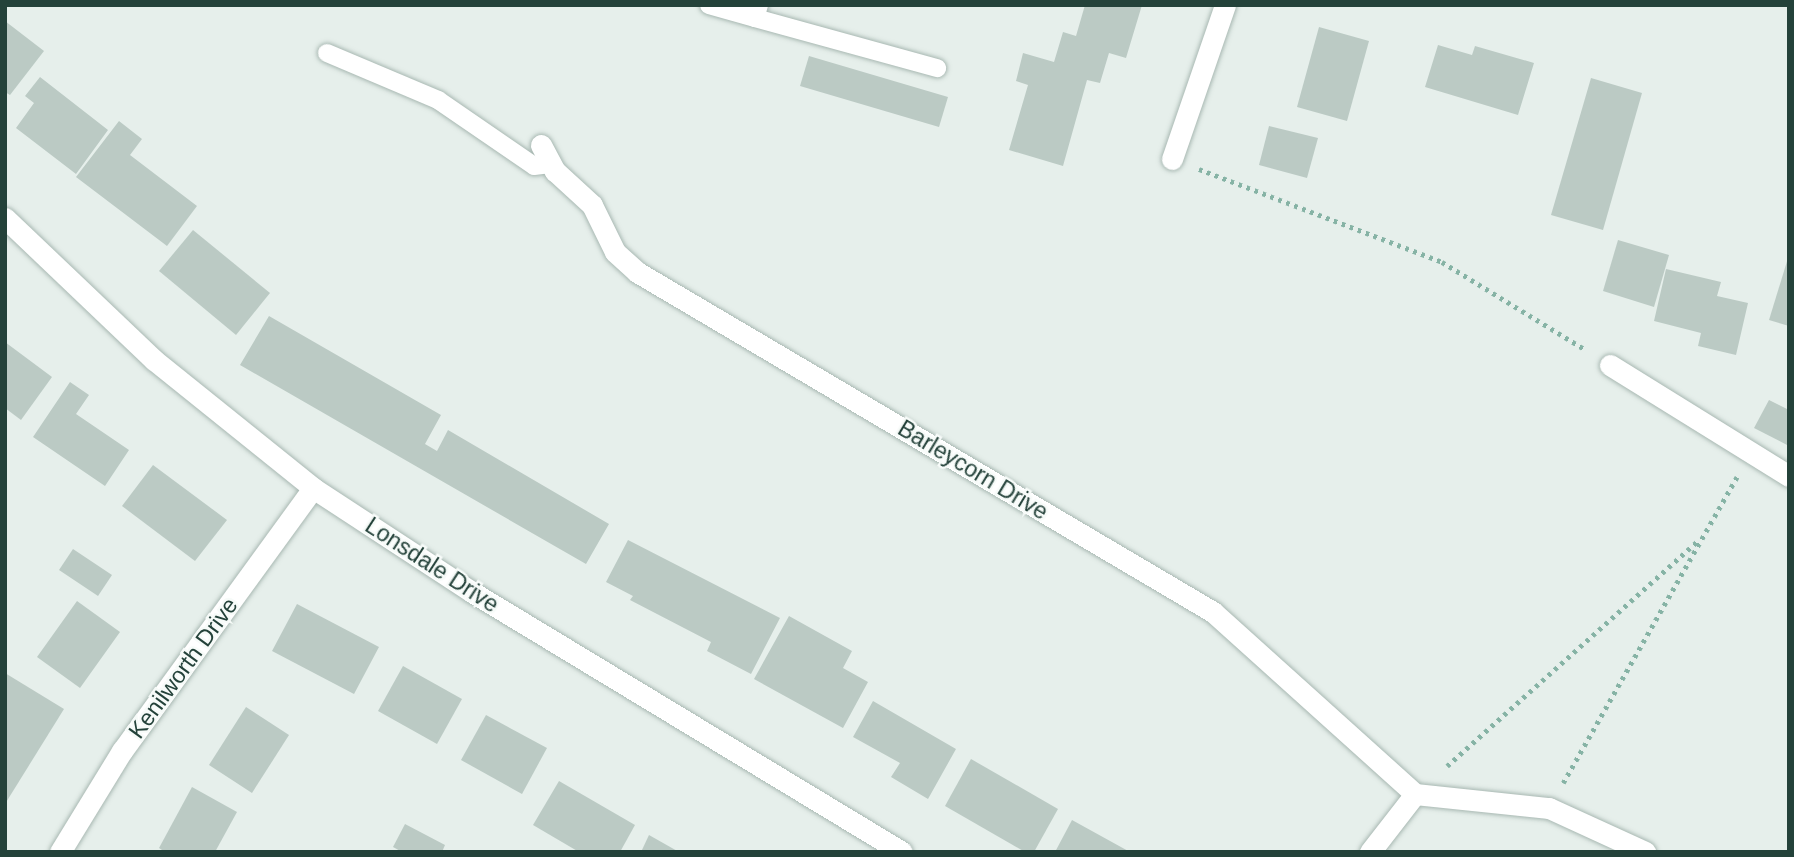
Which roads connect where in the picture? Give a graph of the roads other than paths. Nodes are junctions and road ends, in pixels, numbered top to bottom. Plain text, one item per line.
1 (709, 5) edge
2 (1225, 5) edge
3 (757, 11) edge
4 (327, 53) dead end
5 (937, 68) dead end
6 (546, 155) joint
7 (1172, 159) road end
8 (5, 218) edge
9 (1610, 365) road end
10 (1789, 475) edge
11 (313, 488) junction
12 (1415, 794) junction
13 (61, 852) edge
14 (902, 852) edge
15 (1370, 852) edge
16 (1646, 852) edge

1 - 3 lane
2 - 7 street
3 - 5 lane
4 - 6 lane
6 - 12 street, Barleycorn Drive
8 - 11 street, Lonsdale Drive
9 - 10 street
11 - 13 street, Kenilworth Drive
11 - 14 street, Lonsdale Drive
12 - 15 street
12 - 16 street

